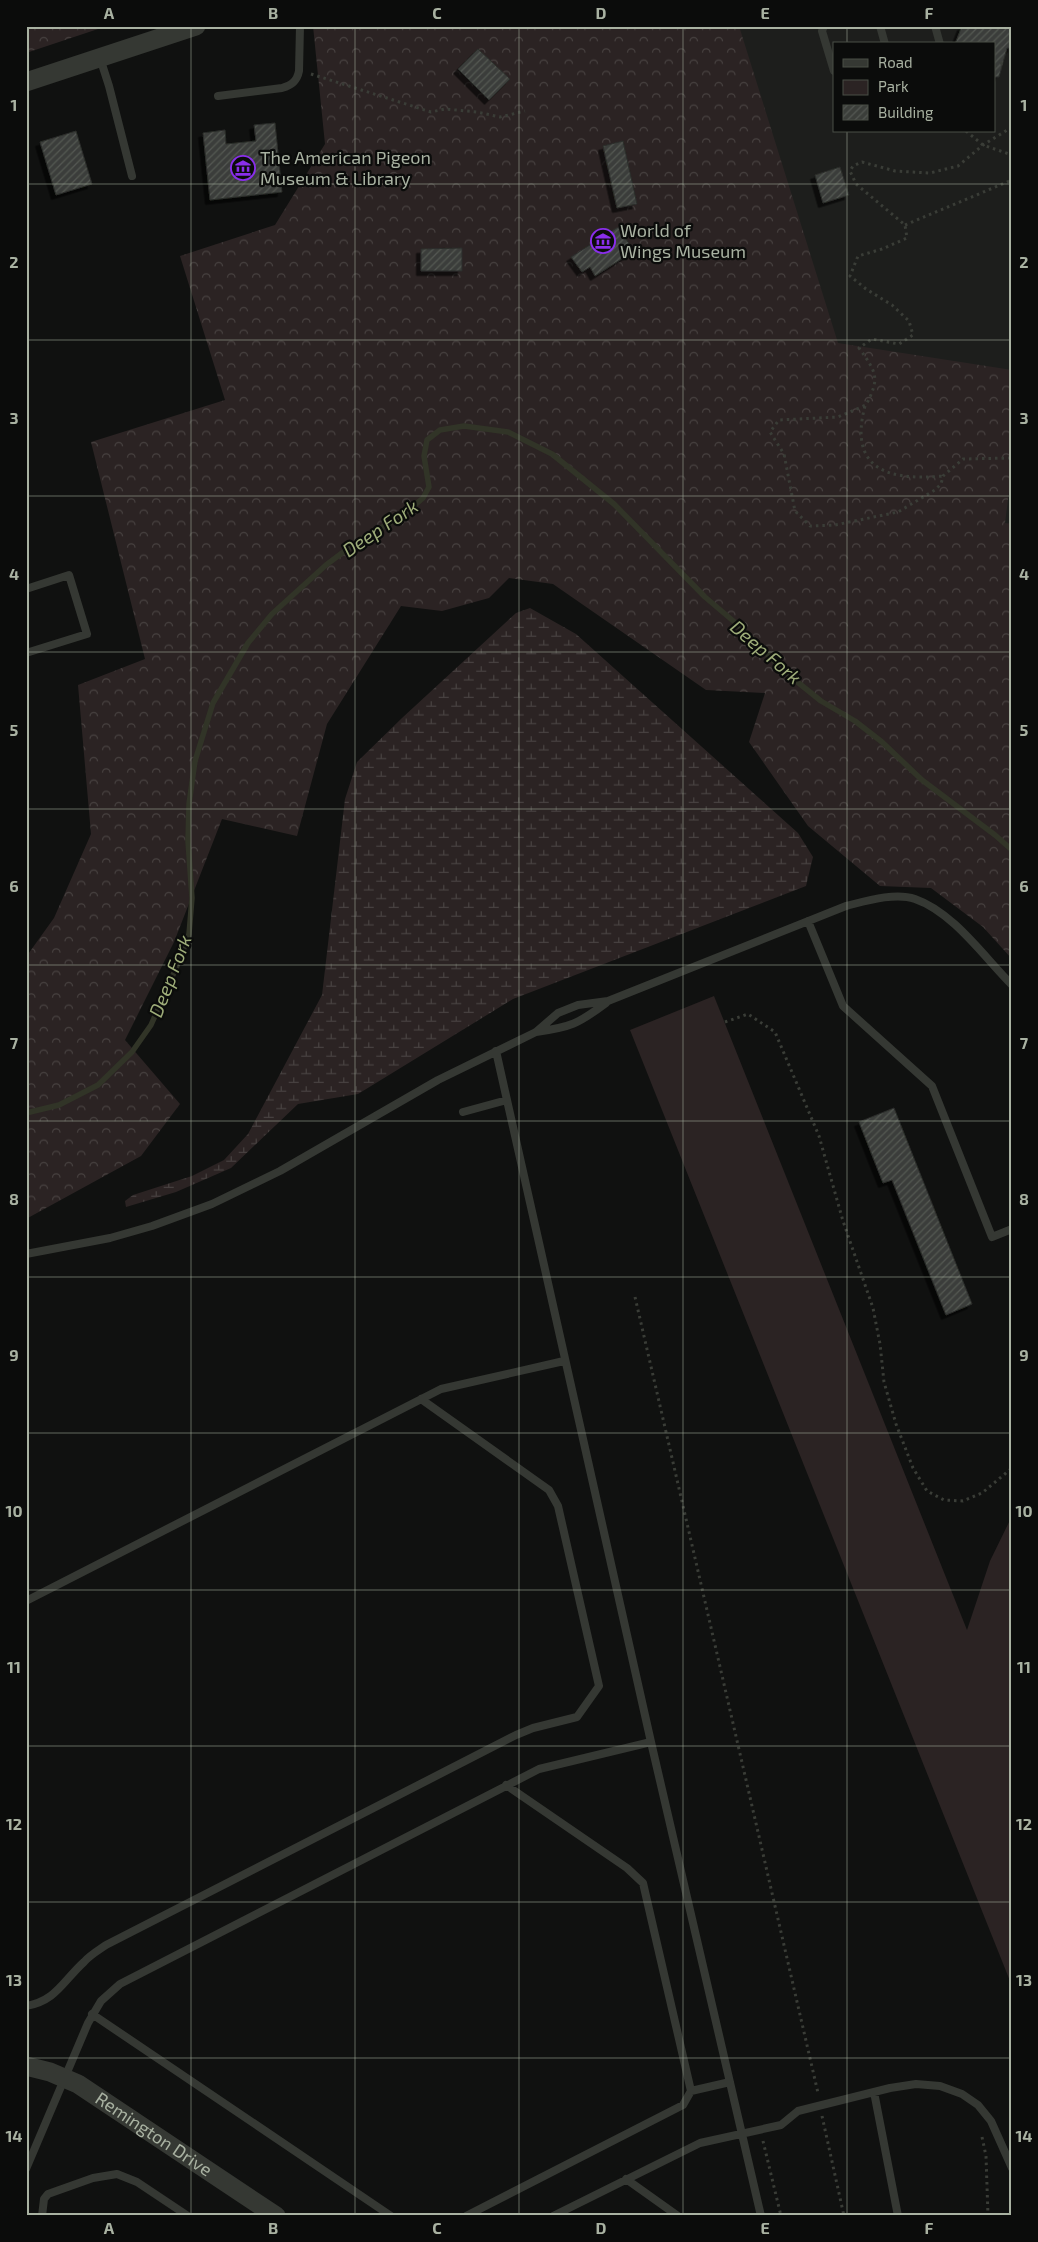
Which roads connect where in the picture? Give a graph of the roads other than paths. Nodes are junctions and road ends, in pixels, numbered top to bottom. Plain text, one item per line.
1 (196, 26) edge
2 (300, 26) edge
3 (824, 26) edge
4 (880, 26) edge
5 (935, 26) edge
6 (884, 42) edge
7 (939, 42) edge
8 (100, 58) junction
9 (833, 68) edge
10 (26, 82) edge
11 (218, 96) dead end
12 (132, 176) dead end
13 (26, 589) edge
14 (26, 653) edge
15 (808, 921) junction
16 (1012, 985) edge
17 (608, 1001) junction
18 (536, 1032) junction
19 (496, 1051) junction
20 (507, 1100) junction
21 (463, 1112) dead end
22 (1012, 1230) edge
23 (26, 1254) edge
24 (564, 1361) junction
25 (421, 1399) junction
26 (26, 1601) edge
27 (651, 1742) junction
28 (506, 1785) junction
29 (26, 2006) edge
30 (92, 2014) junction
31 (26, 2066) edge
32 (64, 2078) junction
33 (730, 2082) junction
34 (691, 2091) junction
35 (874, 2092) junction
36 (742, 2134) junction
37 (1012, 2168) edge
38 (26, 2169) edge
39 (626, 2179) junction
40 (42, 2216) edge
41 (188, 2216) edge
42 (276, 2216) edge
43 (390, 2216) edge
44 (466, 2216) edge
45 (553, 2216) edge
46 (678, 2216) edge
47 (761, 2216) edge
48 (898, 2216) edge

1 - 8 street
2 - 11 lane
3 - 9 lane
4 - 6 lane
5 - 7 lane
8 - 10 street
8 - 12 lane
13 - 14 lane
15 - 16 lane
15 - 17 lane
15 - 22 lane
17 - 18 lane
17 - 18 lane
18 - 19 lane
19 - 20 lane
19 - 23 lane
20 - 21 lane
20 - 24 lane
24 - 25 lane
24 - 27 lane
25 - 26 lane
25 - 29 lane
27 - 28 lane
27 - 33 lane
28 - 30 lane
28 - 34 lane
30 - 32 lane
30 - 43 lane
31 - 32 street, Remington Drive
32 - 38 lane
32 - 42 street, Remington Drive
33 - 34 lane
33 - 36 lane
34 - 44 lane
35 - 36 lane
35 - 37 lane
35 - 48 lane
36 - 39 lane
36 - 47 lane
39 - 45 lane
39 - 46 lane
40 - 41 lane

